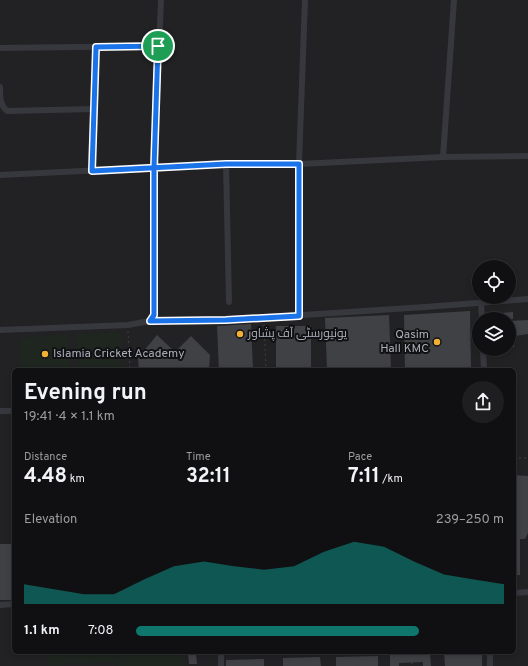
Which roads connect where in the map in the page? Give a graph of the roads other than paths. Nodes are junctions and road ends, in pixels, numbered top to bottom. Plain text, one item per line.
1 (161, 0) edge
2 (305, 0) edge
3 (454, 0) edge
4 (158, 46) junction
5 (96, 47) junction
6 (0, 48) edge
7 (0, 87) edge
8 (94, 110) junction
9 (528, 156) edge
10 (443, 158) junction
11 (226, 164) junction
12 (299, 164) junction
13 (154, 168) junction
14 (92, 171) junction
15 (0, 175) edge
16 (528, 299) edge
17 (516, 300) edge
18 (229, 302) dead end
19 (472, 304) edge
20 (299, 316) junction
21 (150, 321) junction
22 (0, 330) edge
23 (483, 356) edge
24 (484, 368) edge
25 (12, 411) edge
26 (0, 412) edge
27 (528, 592) edge
28 (516, 593) edge
29 (12, 604) edge
30 (0, 605) edge
31 (221, 654) edge
32 (490, 654) edge
33 (221, 666) edge
34 (490, 666) edge

1 - 4 street
2 - 12 street
3 - 10 street
4 - 5 street
4 - 13 street
5 - 6 street
5 - 8 street
7 - 8 street
8 - 14 street
9 - 10 street
10 - 12 street
11 - 12 street
11 - 13 street
11 - 18 street
12 - 20 street
13 - 14 street
13 - 21 street
14 - 15 street
16 - 17 street
19 - 20 street
20 - 21 street
21 - 22 street
23 - 24 street
25 - 26 street
27 - 28 street
29 - 30 street
31 - 33 street
32 - 34 street

